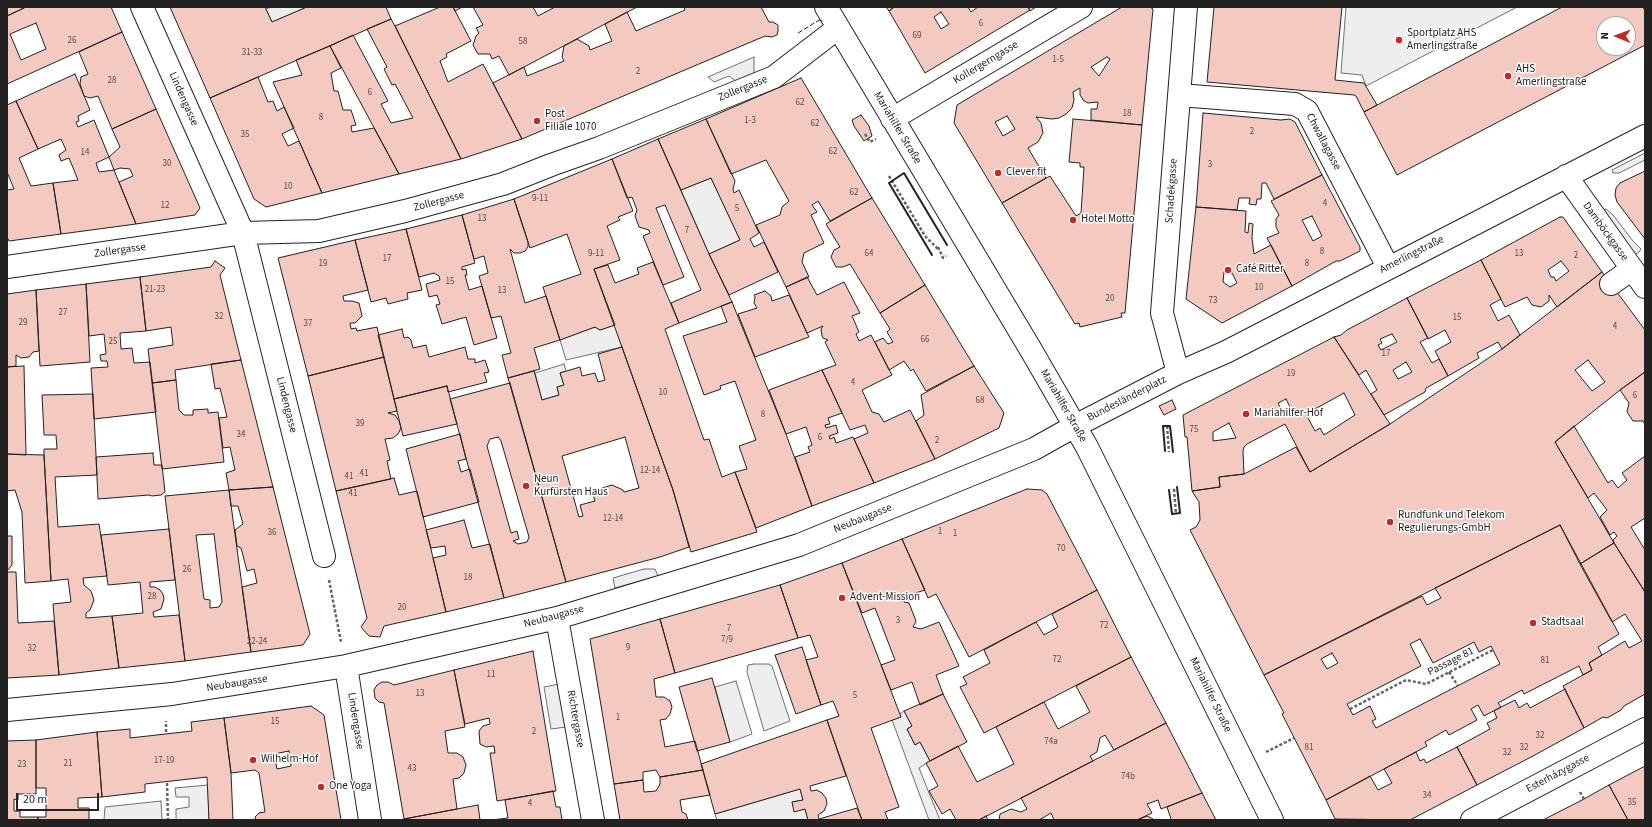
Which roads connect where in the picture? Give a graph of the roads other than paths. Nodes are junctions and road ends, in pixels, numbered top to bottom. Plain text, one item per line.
1 (142, 7) edge
2 (826, 7) edge
3 (1081, 7) edge
4 (1186, 7) edge
5 (838, 28) junction
6 (1179, 95) junction
7 (892, 119) junction
8 (1645, 136) edge
9 (1566, 176) junction
10 (243, 233) junction
11 (7, 267) edge
12 (1388, 267) junction
13 (1632, 268) junction
14 (1611, 284) dead end
15 (1645, 287) edge
16 (1178, 374) junction
17 (1075, 426) junction
18 (324, 556) road end
19 (557, 618) junction
20 (346, 666) junction
21 (7, 710) edge
22 (1645, 729) edge
23 (370, 820) edge
24 (593, 820) edge
25 (1272, 820) edge
26 (1472, 820) edge

1 - 10 street, Lindengasse
2 - 5 street, Mariahilfer Straße
3 - 7 street, Kollergerngasse
4 - 6 street, Schadekgasse
5 - 7 street, Mariahilfer Straße
5 - 10 street, Zollergasse
6 - 12 street, Chwallagasse
6 - 16 street, Schadekgasse
7 - 17 street, Mariahilfer Straße
8 - 9 street, Amerlingstraße
9 - 12 street, Amerlingstraße
9 - 13 street, Damböckgasse
10 - 11 street, Zollergasse
10 - 18 street, Lindengasse
12 - 16 street, Amerlingstraße
13 - 14 street
13 - 15 street, Damböckgasse
16 - 17 street, Bundesländerplatz
17 - 19 street, Neubaugasse
17 - 25 street, Mariahilfer Straße
19 - 20 street, Neubaugasse
19 - 24 street, Richtergasse
20 - 21 street, Neubaugasse
20 - 23 street, Lindengasse
22 - 26 street, Esterházygasse

